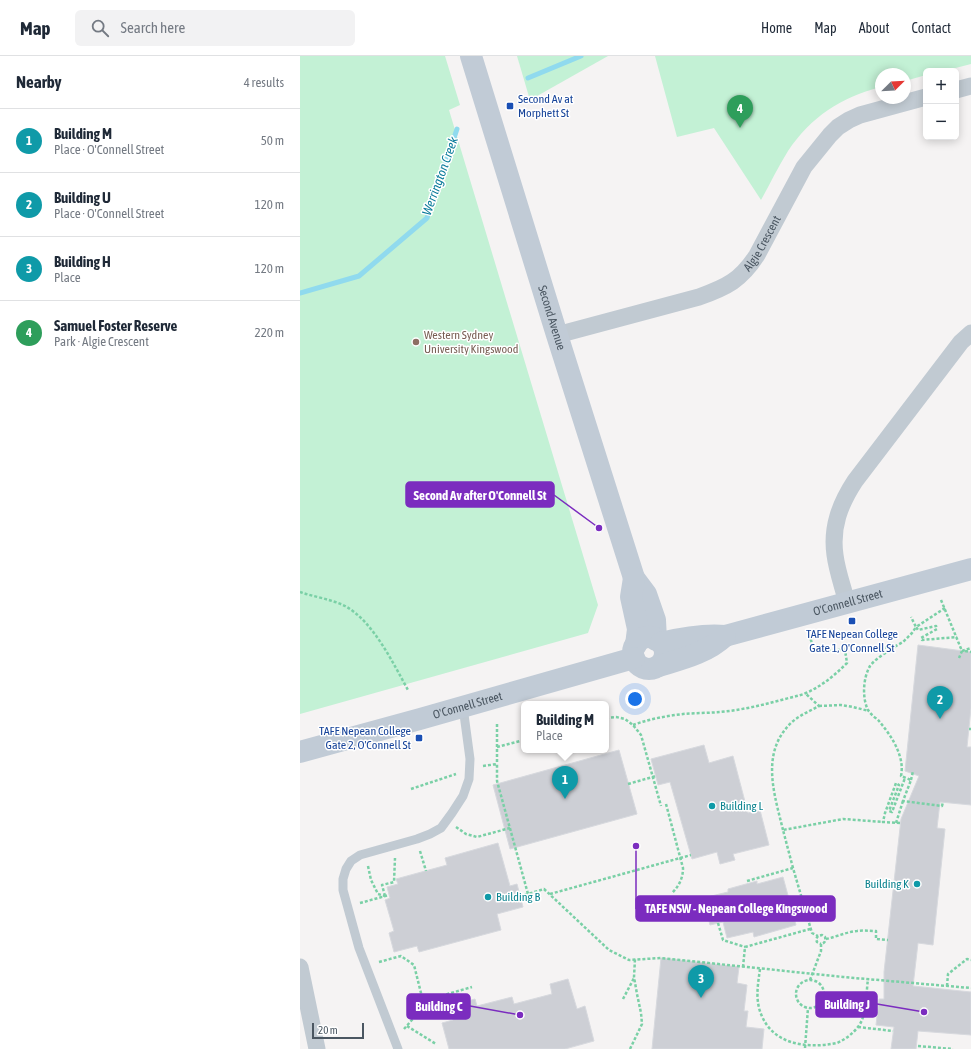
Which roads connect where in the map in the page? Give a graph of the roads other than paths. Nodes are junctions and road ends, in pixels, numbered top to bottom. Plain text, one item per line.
1 (471, 56) edge
2 (971, 86) edge
3 (959, 89) edge
4 (923, 98) edge
5 (971, 333) edge
6 (557, 335) junction
7 (971, 569) edge
8 (634, 578) junction
9 (847, 603) junction
10 (725, 636) junction
11 (659, 641) junction
12 (635, 651) junction
13 (659, 666) junction
14 (463, 707) junction
15 (300, 752) edge
16 (300, 967) edge
17 (317, 1049) edge
18 (398, 1049) edge

1 - 6 street, Second Avenue
2 - 3 street
4 - 6 street, Algie Crescent
5 - 9 street
6 - 8 street, Second Avenue
7 - 9 street, O'Connell Street
8 - 11 street, Second Avenue
8 - 12 street, Second Avenue
9 - 10 street, O'Connell Street
10 - 11 street, O'Connell Street
10 - 13 street, O'Connell Street
11 - 12 street
11 - 13 street
12 - 13 street
12 - 14 street, O'Connell Street
14 - 15 street, O'Connell Street
14 - 18 lane
16 - 17 street

